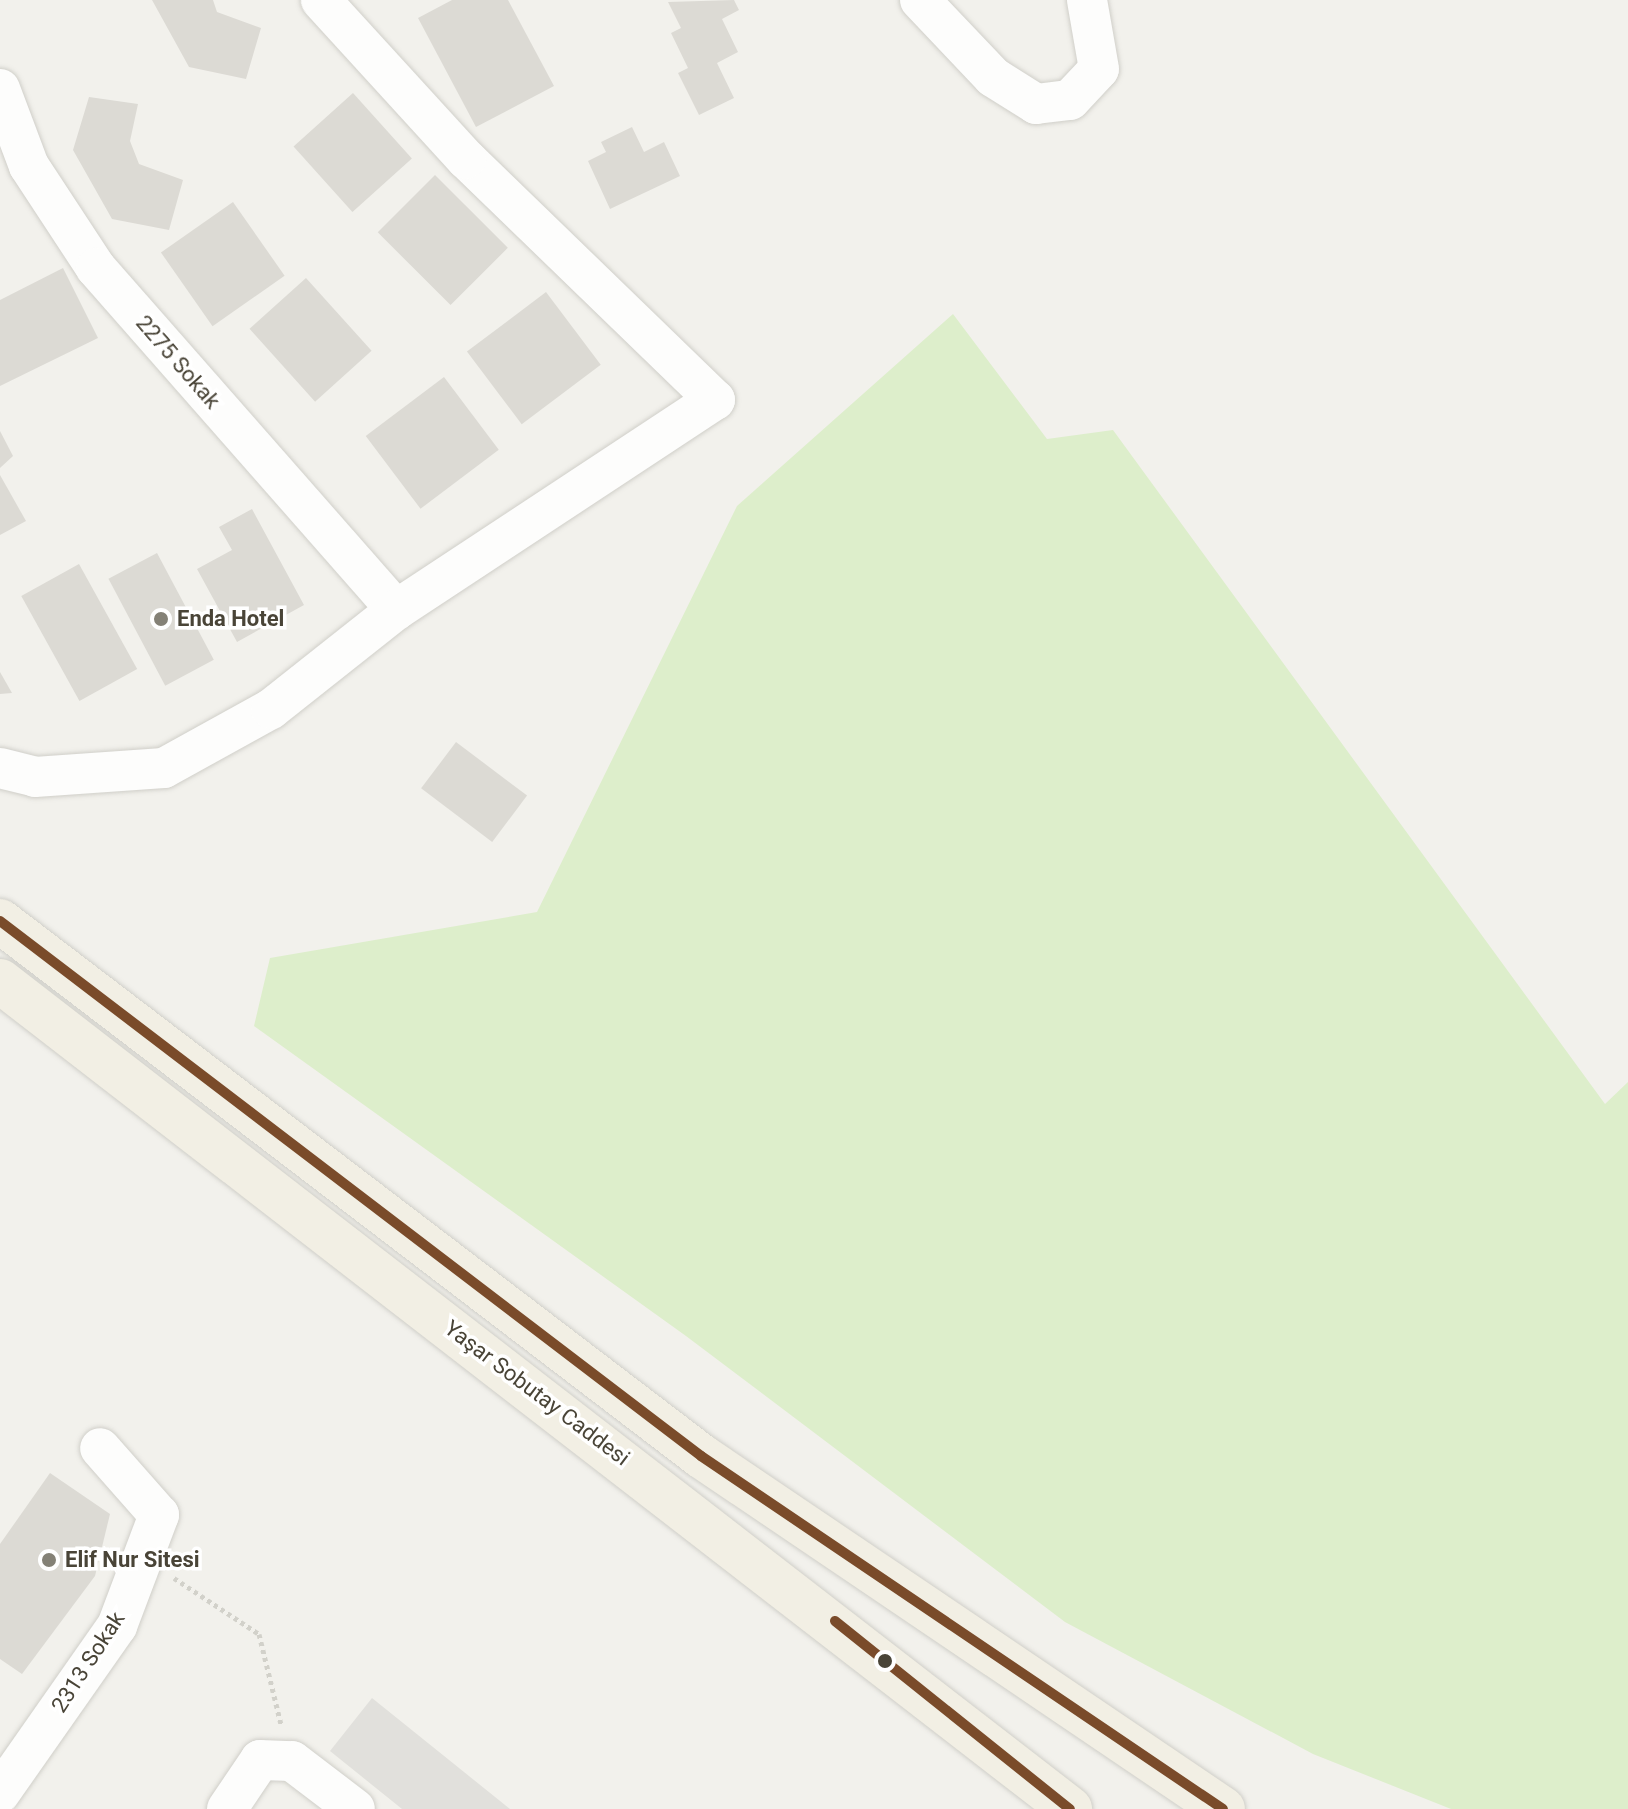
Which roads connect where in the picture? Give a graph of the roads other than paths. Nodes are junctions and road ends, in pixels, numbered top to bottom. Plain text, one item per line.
1 (321, 0) edge
2 (920, 0) edge
3 (1087, 0) edge
4 (0, 89) edge
5 (396, 610) junction
6 (0, 768) edge
7 (0, 921) edge
8 (0, 981) edge
9 (100, 1448) dead end
10 (0, 1793) edge
11 (227, 1809) edge
12 (355, 1809) edge
13 (1070, 1809) edge
14 (1223, 1809) edge

1 - 5 street
2 - 3 street
4 - 5 street, 2275 Sokak
5 - 6 street
7 - 14 main road
8 - 13 main road, Yaşar Sobutay Caddesi
9 - 10 street, 2313 Sokak
11 - 12 street

